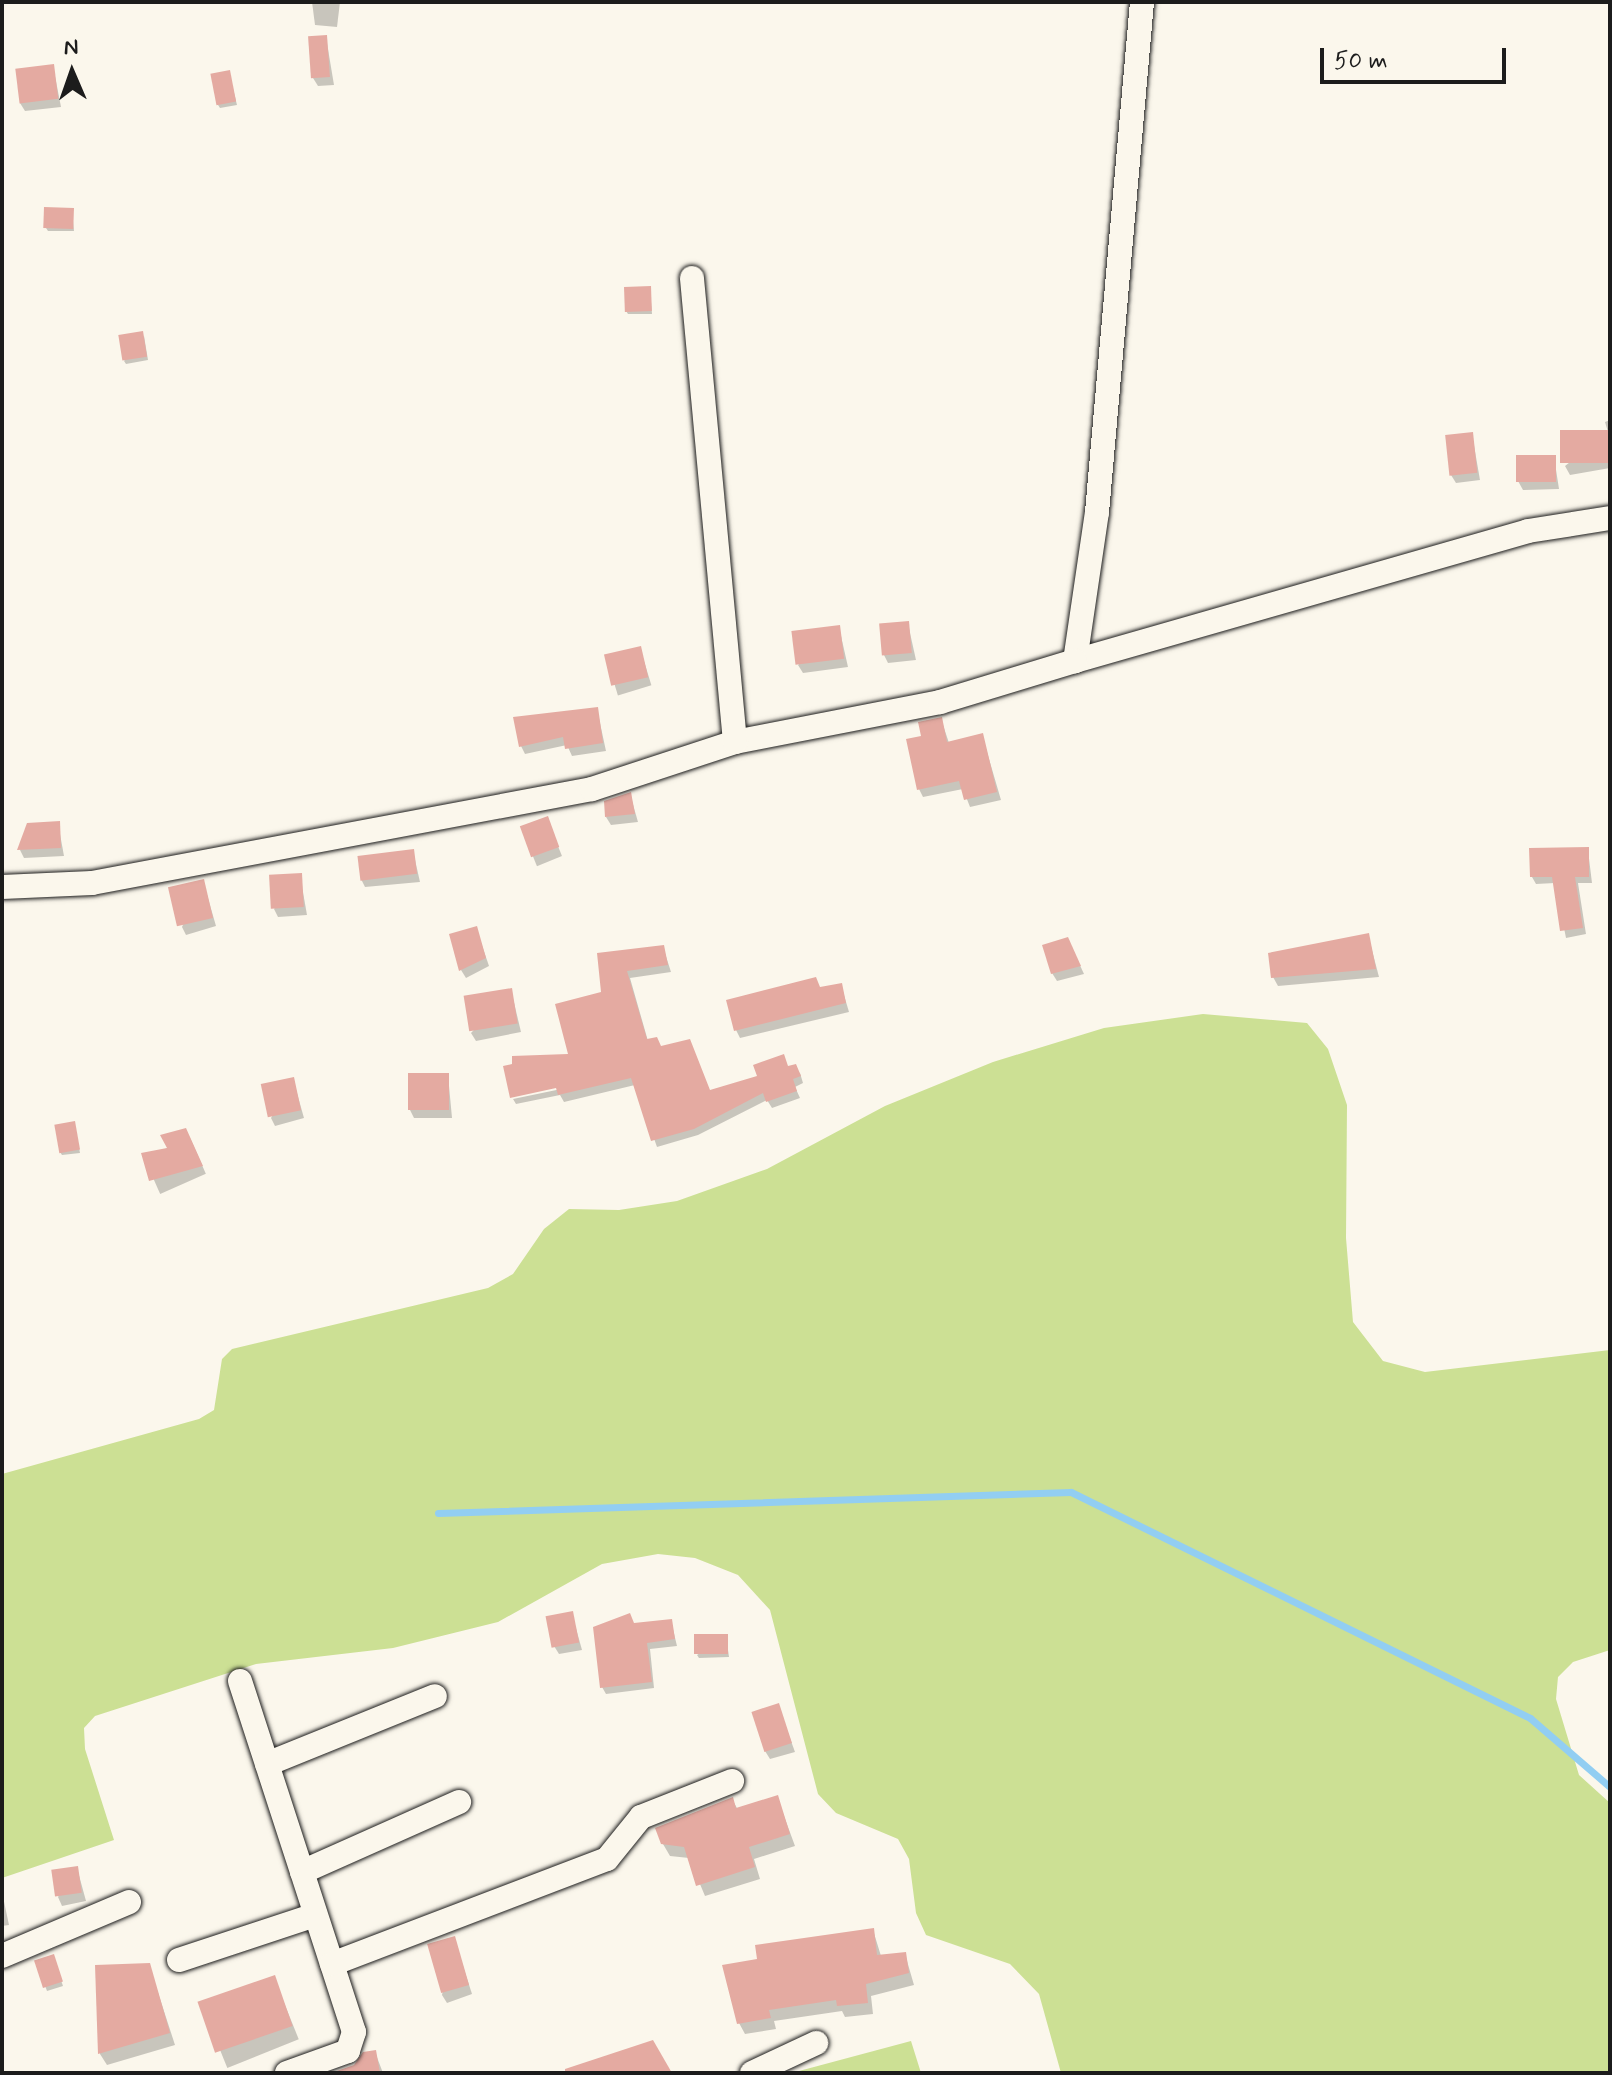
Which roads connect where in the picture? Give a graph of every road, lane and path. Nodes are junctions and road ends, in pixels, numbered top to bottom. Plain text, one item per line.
1 (1142, 2) edge
2 (692, 278) dead end
3 (1610, 518) edge
4 (1075, 661) junction
5 (735, 742) junction
6 (2, 887) edge
7 (240, 1681) dead end
8 (435, 1696) dead end
9 (267, 1764) junction
10 (732, 1781) dead end
11 (459, 1802) dead end
12 (302, 1872) junction
13 (129, 1902) dead end
14 (315, 1915) junction
15 (2, 1956) edge
16 (179, 1960) dead end
17 (332, 1964) junction
18 (816, 2043) dead end
19 (287, 2073) edge
20 (752, 2073) edge

1 - 4 street
2 - 5 street
3 - 4 street
4 - 5 street
5 - 6 street
7 - 9 street
8 - 9 street
9 - 12 street
10 - 17 street
11 - 12 street
12 - 14 street
13 - 15 street
14 - 16 street
14 - 17 street
17 - 19 street
18 - 20 street

